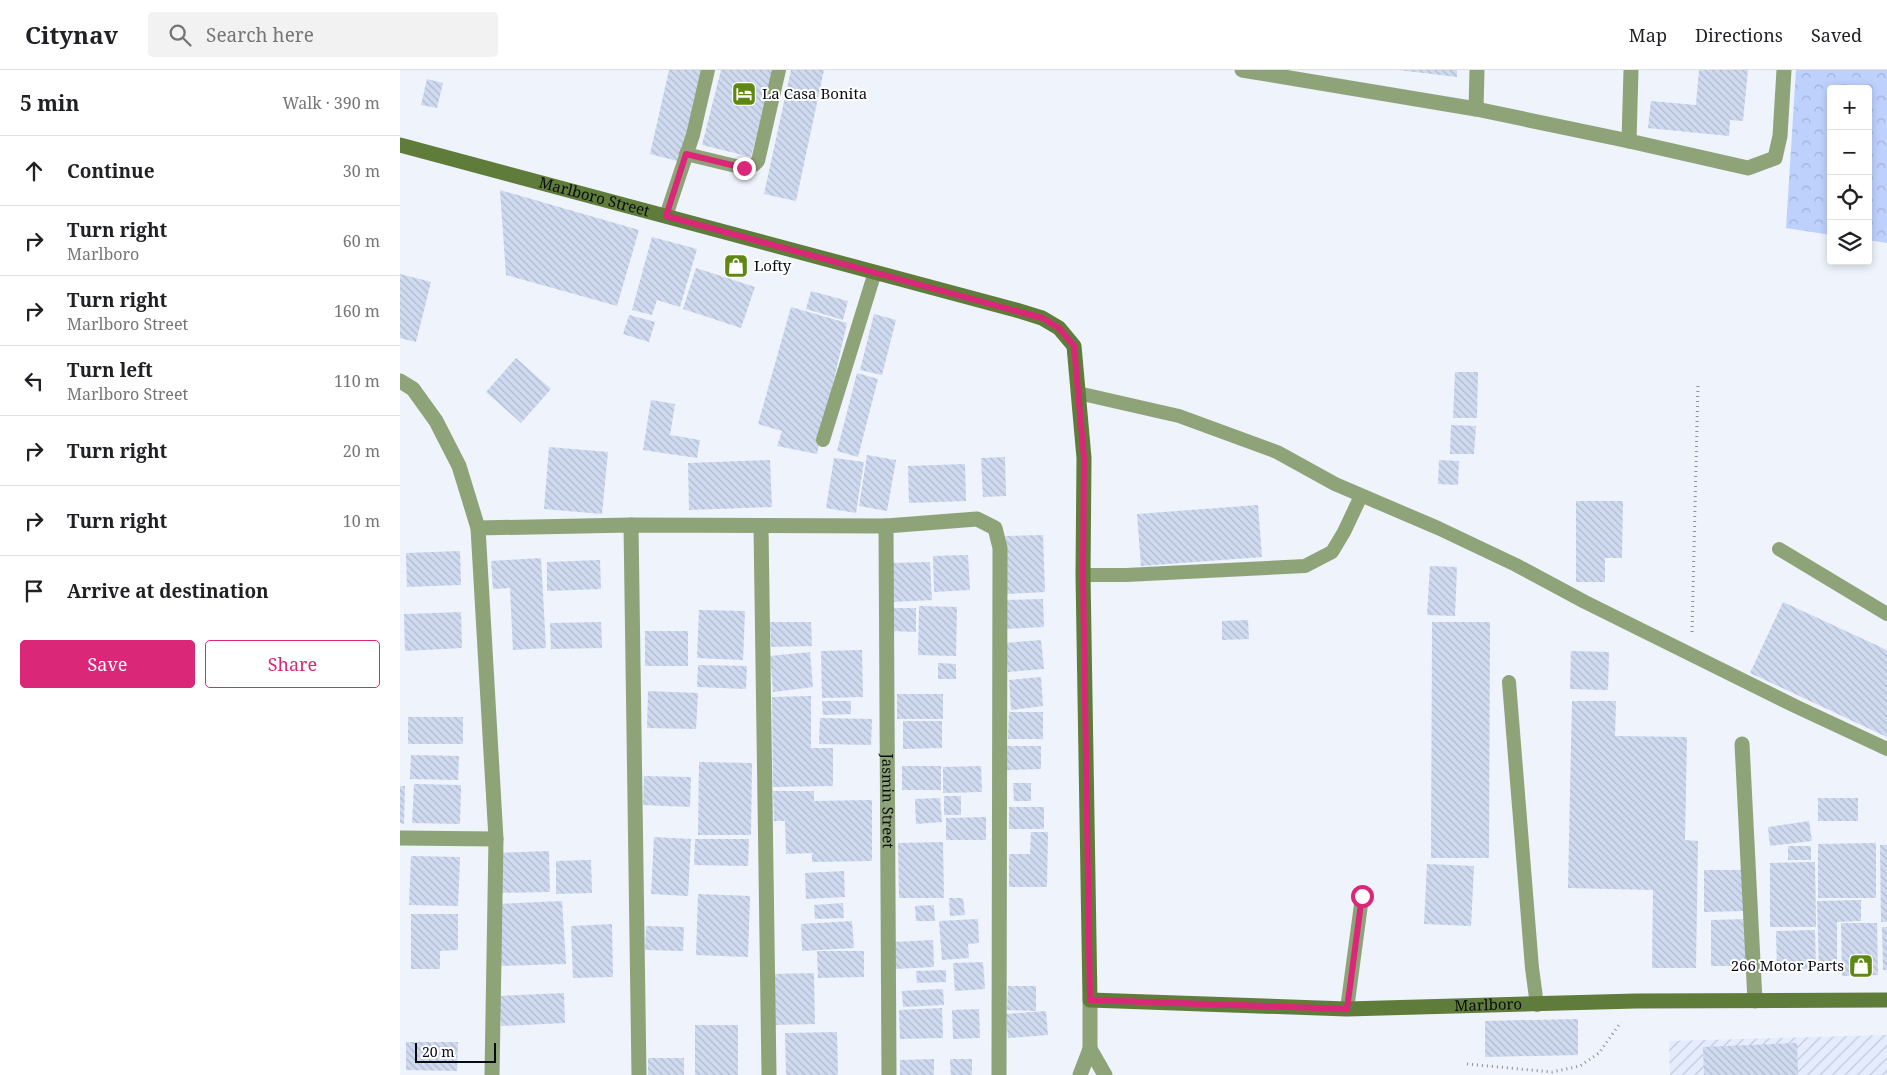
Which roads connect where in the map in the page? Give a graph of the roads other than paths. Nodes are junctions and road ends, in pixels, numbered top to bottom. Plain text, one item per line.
1 (708, 70) edge
2 (779, 70) edge
3 (1242, 70) edge
4 (1327, 70) edge
5 (1477, 70) edge
6 (1631, 70) edge
7 (1784, 70) edge
8 (1327, 86) junction
9 (1476, 109) junction
10 (1629, 141) junction
11 (400, 145) edge
12 (686, 154) junction
13 (666, 216) junction
14 (875, 272) junction
15 (400, 381) edge
16 (1078, 393) junction
17 (824, 440) dead end
18 (1362, 496) junction
19 (631, 525) junction
20 (761, 526) junction
21 (886, 526) junction
22 (478, 528) junction
23 (1779, 549) dead end
24 (1083, 575) junction
25 (1887, 614) edge
26 (1509, 682) dead end
27 (1742, 744) dead end
28 (1887, 749) edge
29 (400, 838) edge
30 (496, 839) junction
31 (1362, 896) dead end
32 (1090, 1000) junction
33 (1887, 1000) edge
34 (1755, 1001) junction
35 (1537, 1005) junction
36 (1347, 1009) junction
37 (1090, 1049) junction
38 (492, 1075) edge
39 (639, 1075) edge
40 (769, 1075) edge
41 (889, 1075) edge
42 (999, 1075) edge
43 (1080, 1075) edge
44 (1106, 1075) edge

1 - 12 lane
2 - 12 lane
3 - 8 street
4 - 8 street
5 - 9 street
6 - 10 street
7 - 10 street
8 - 9 street
9 - 10 street
11 - 13 street, Marlboro Street
12 - 13 lane
13 - 14 street, Marlboro Street
14 - 16 street, Marlboro Street
14 - 17 lane
15 - 22 street
16 - 18 lane
16 - 24 street, Marlboro Street
18 - 24 lane
18 - 28 lane
19 - 20 street
19 - 22 street
19 - 39 street
20 - 21 street
20 - 40 street
21 - 41 street, Jasmin Street
21 - 42 street
22 - 30 street
23 - 25 lane
24 - 32 street, Marlboro Street
26 - 35 lane
27 - 34 street
29 - 30 street
30 - 38 street
31 - 36 lane
32 - 36 street, Marlboro
32 - 37 street
33 - 34 street, Marlboro
34 - 35 street, Marlboro
35 - 36 street, Marlboro
37 - 43 street
37 - 44 street

